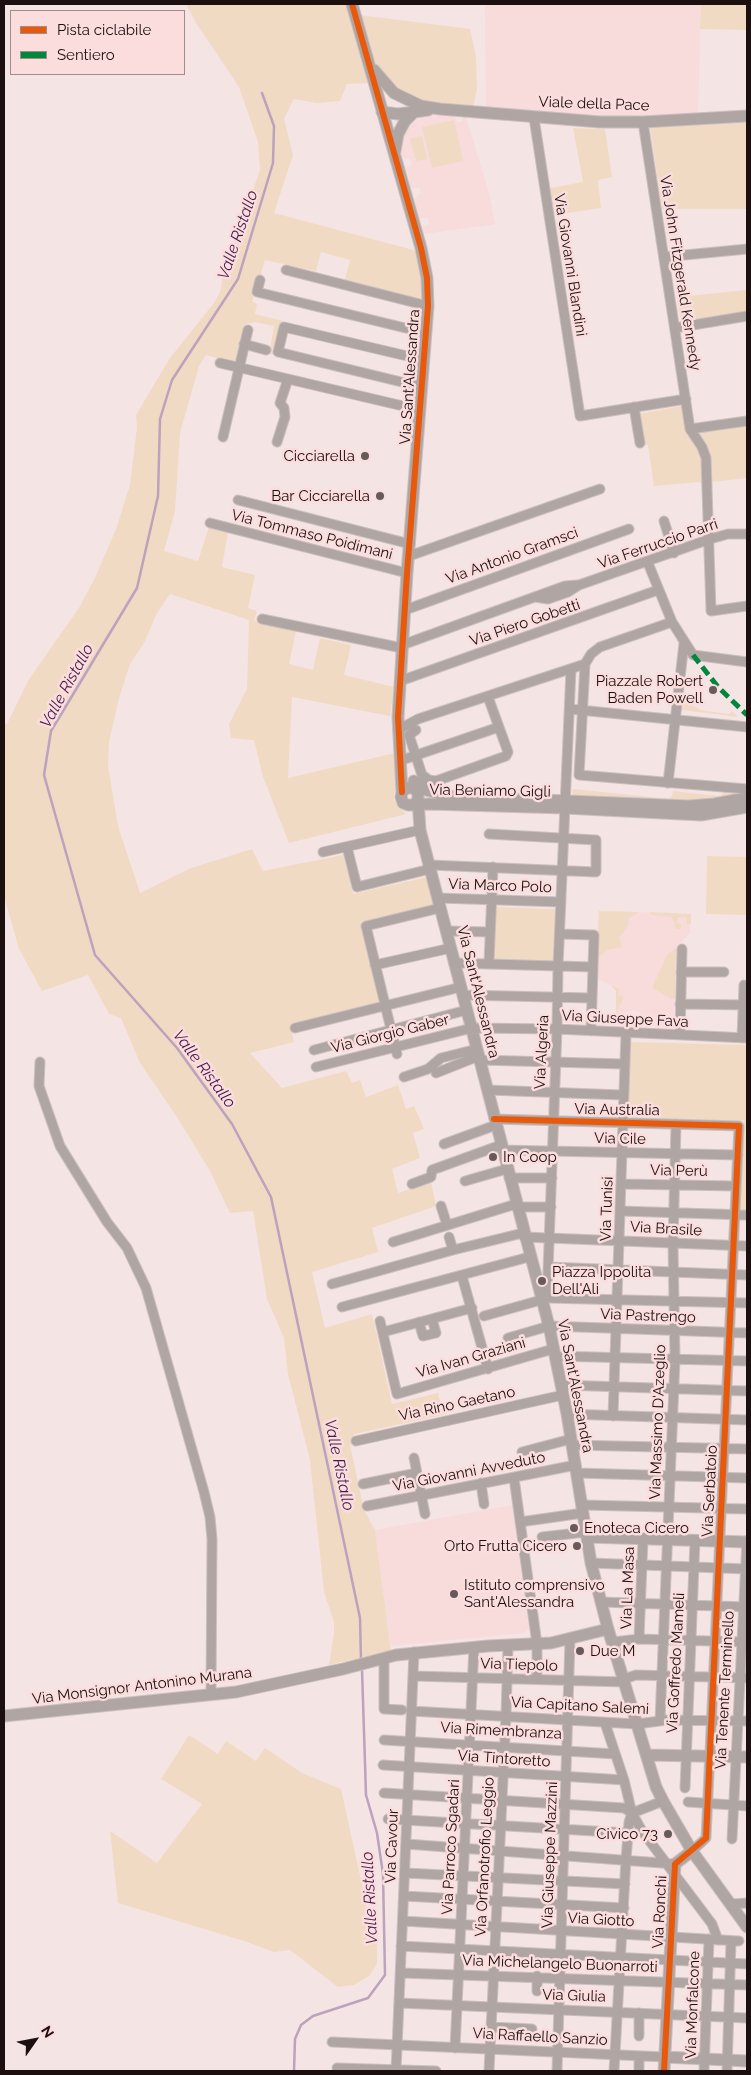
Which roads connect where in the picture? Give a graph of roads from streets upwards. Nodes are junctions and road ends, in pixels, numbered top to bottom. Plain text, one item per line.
1 (352, 4) edge
2 (370, 64) junction
3 (407, 100) junction
4 (440, 109) junction
5 (382, 112) junction
6 (414, 112) junction
7 (747, 116) edge
8 (534, 118) junction
9 (643, 122) junction
10 (394, 153) junction
11 (747, 248) edge
12 (664, 257) junction
13 (286, 270) dead end
14 (260, 280) dead end
15 (428, 306) junction
16 (747, 316) edge
17 (675, 328) junction
18 (248, 330) dead end
19 (426, 333) junction
20 (244, 344) junction
21 (266, 350) dead end
22 (424, 360) junction
23 (220, 363) dead end
24 (238, 367) junction
25 (288, 379) junction
26 (422, 386) junction
27 (686, 399) junction
28 (634, 407) junction
29 (420, 410) junction
30 (747, 421) edge
31 (690, 429) junction
32 (224, 437) dead end
33 (277, 442) dead end
34 (640, 443) dead end
35 (600, 489) dead end
36 (238, 500) dead end
37 (664, 521) dead end
38 (210, 523) dead end
39 (629, 529) dead end
40 (747, 534) edge
41 (710, 539) junction
42 (409, 550) junction
43 (674, 553) junction
44 (648, 563) junction
45 (407, 573) junction
46 (658, 590) junction
47 (747, 606) edge
48 (405, 610) junction
49 (262, 618) dead end
50 (672, 622) junction
51 (684, 643) junction
52 (402, 646) junction
53 (747, 662) edge
54 (585, 664) junction
55 (571, 669) junction
56 (400, 681) junction
57 (488, 697) junction
58 (570, 709) junction
59 (582, 709) junction
60 (398, 717) junction
61 (675, 719) junction
62 (418, 720) junction
63 (499, 727) junction
64 (747, 727) edge
65 (398, 730) junction
66 (416, 730) dead end
67 (416, 755) junction
68 (402, 760) junction
69 (410, 778) junction
70 (668, 783) junction
71 (747, 789) edge
72 (449, 796) junction
73 (747, 798) edge
74 (417, 801) junction
75 (566, 804) junction
76 (747, 807) edge
77 (420, 830) junction
78 (489, 834) dead end
79 (564, 838) junction
80 (347, 847) junction
81 (323, 852) dead end
82 (430, 867) junction
83 (493, 867) junction
84 (562, 871) junction
85 (492, 900) junction
86 (561, 902) junction
87 (439, 903) junction
88 (446, 931) junction
89 (490, 932) junction
90 (560, 934) junction
91 (451, 948) junction
92 (682, 949) dead end
93 (454, 963) junction
94 (489, 963) junction
95 (375, 965) junction
96 (558, 966) junction
97 (593, 967) junction
98 (681, 972) junction
99 (724, 972) dead end
100 (744, 985) dead end
101 (462, 991) junction
102 (558, 997) junction
103 (592, 998) junction
104 (680, 1004) junction
105 (745, 1005) edge
106 (385, 1006) junction
107 (467, 1010) junction
108 (296, 1028) dead end
109 (472, 1028) junction
110 (557, 1029) junction
111 (391, 1030) junction
112 (591, 1031) junction
113 (626, 1033) junction
114 (680, 1035) junction
115 (745, 1038) edge
116 (314, 1050) dead end
117 (396, 1050) junction
118 (478, 1055) junction
119 (40, 1062) dead end
120 (556, 1062) junction
121 (624, 1064) junction
122 (316, 1067) dead end
123 (436, 1073) dead end
124 (404, 1077) dead end
125 (487, 1090) junction
126 (554, 1092) junction
127 (623, 1095) junction
128 (553, 1121) junction
129 (495, 1122) junction
130 (622, 1123) junction
131 (676, 1124) junction
132 (739, 1126) joint
133 (444, 1144) dead end
134 (501, 1148) junction
135 (552, 1151) junction
136 (621, 1152) junction
137 (675, 1153) junction
138 (738, 1155) junction
139 (508, 1173) junction
140 (552, 1178) junction
141 (465, 1181) dead end
142 (412, 1184) dead end
143 (622, 1184) junction
144 (674, 1185) junction
145 (736, 1186) junction
146 (516, 1205) junction
147 (441, 1206) dead end
148 (551, 1207) junction
149 (621, 1211) junction
150 (674, 1213) junction
151 (734, 1215) junction
152 (747, 1215) edge
153 (447, 1225) junction
154 (524, 1235) junction
155 (449, 1237) dead end
156 (549, 1238) junction
157 (620, 1240) junction
158 (393, 1242) dead end
159 (673, 1243) junction
160 (733, 1246) junction
161 (747, 1246) edge
162 (453, 1250) junction
163 (530, 1257) junction
164 (549, 1267) junction
165 (618, 1270) junction
166 (674, 1272) junction
167 (732, 1275) junction
168 (747, 1275) edge
169 (462, 1276) junction
170 (332, 1284) dead end
171 (543, 1298) junction
172 (618, 1299) junction
173 (674, 1301) junction
174 (731, 1303) junction
175 (747, 1304) edge
176 (342, 1307) dead end
177 (472, 1308) junction
178 (484, 1316) dead end
179 (432, 1319) junction
180 (380, 1321) dead end
181 (419, 1322) junction
182 (549, 1326) junction
183 (617, 1329) junction
184 (674, 1330) junction
185 (383, 1332) junction
186 (730, 1332) junction
187 (747, 1333) edge
188 (508, 1338) dead end
189 (554, 1352) junction
190 (616, 1357) junction
191 (675, 1360) junction
192 (729, 1361) junction
193 (747, 1361) edge
194 (488, 1369) junction
195 (614, 1386) junction
196 (673, 1388) junction
197 (562, 1390) junction
198 (726, 1391) junction
199 (747, 1392) edge
200 (567, 1414) junction
201 (614, 1416) junction
202 (672, 1418) junction
203 (726, 1420) junction
204 (747, 1420) edge
205 (356, 1440) dead end
206 (571, 1442) junction
207 (671, 1447) junction
208 (725, 1448) junction
209 (747, 1449) edge
210 (522, 1452) dead end
211 (414, 1458) dead end
212 (576, 1469) junction
213 (417, 1473) junction
214 (669, 1476) junction
215 (514, 1478) junction
216 (724, 1478) junction
217 (747, 1478) edge
218 (481, 1483) junction
219 (363, 1484) dead end
220 (421, 1495) junction
221 (484, 1504) dead end
222 (367, 1506) dead end
223 (668, 1507) junction
224 (582, 1509) junction
225 (722, 1509) junction
226 (747, 1510) edge
227 (425, 1514) dead end
228 (520, 1522) junction
229 (586, 1534) junction
230 (542, 1537) dead end
231 (643, 1538) junction
232 (668, 1539) junction
233 (695, 1540) junction
234 (721, 1541) junction
235 (747, 1542) edge
236 (591, 1563) junction
237 (642, 1565) junction
238 (667, 1566) junction
239 (694, 1567) junction
240 (720, 1568) junction
241 (746, 1569) edge
242 (601, 1602) junction
243 (641, 1604) junction
244 (666, 1604) junction
245 (692, 1605) junction
246 (718, 1606) junction
247 (745, 1607) edge
248 (608, 1629) junction
249 (570, 1639) junction
250 (640, 1639) junction
251 (663, 1640) junction
252 (691, 1641) junction
253 (613, 1642) junction
254 (716, 1642) junction
255 (744, 1642) edge
256 (538, 1644) junction
257 (508, 1645) junction
258 (474, 1647) junction
259 (414, 1652) junction
260 (382, 1659) junction
261 (413, 1676) junction
262 (663, 1676) junction
263 (689, 1677) junction
264 (472, 1678) junction
265 (713, 1678) junction
266 (744, 1678) edge
267 (507, 1679) junction
268 (537, 1679) junction
269 (570, 1681) junction
270 (624, 1681) junction
271 (211, 1695) junction
272 (407, 1710) junction
273 (470, 1714) junction
274 (4, 1716) edge
275 (506, 1716) junction
276 (568, 1720) junction
277 (687, 1720) junction
278 (711, 1720) junction
279 (742, 1720) edge
280 (660, 1721) junction
281 (605, 1723) junction
282 (638, 1724) junction
283 (384, 1740) dead end
284 (410, 1741) junction
285 (469, 1744) junction
286 (504, 1747) junction
287 (568, 1750) junction
288 (615, 1754) junction
289 (647, 1755) junction
290 (686, 1755) junction
291 (710, 1756) junction
292 (742, 1757) edge
293 (383, 1765) dead end
294 (409, 1767) junction
295 (468, 1770) junction
296 (503, 1772) junction
297 (566, 1777) junction
298 (624, 1780) junction
299 (685, 1788) dead end
300 (384, 1793) dead end
301 (408, 1794) junction
302 (466, 1797) junction
303 (502, 1801) junction
304 (663, 1801) junction
305 (688, 1802) dead end
306 (708, 1804) junction
307 (566, 1805) junction
308 (734, 1805) junction
309 (747, 1806) edge
310 (632, 1813) junction
311 (388, 1820) dead end
312 (407, 1820) junction
313 (466, 1824) junction
314 (501, 1825) junction
315 (565, 1829) junction
316 (628, 1833) junction
317 (732, 1840) dead end
318 (406, 1844) junction
319 (464, 1848) junction
320 (499, 1850) junction
321 (692, 1851) junction
322 (564, 1855) junction
323 (626, 1859) junction
324 (672, 1867) junction
325 (405, 1873) junction
326 (463, 1875) junction
327 (498, 1876) junction
328 (563, 1881) junction
329 (625, 1884) junction
330 (404, 1896) junction
331 (462, 1900) junction
332 (497, 1902) junction
333 (747, 1903) edge
334 (732, 1904) junction
335 (562, 1905) junction
336 (624, 1908) junction
337 (402, 1921) junction
338 (460, 1925) junction
339 (747, 1925) edge
340 (496, 1927) junction
341 (562, 1931) junction
342 (622, 1934) junction
343 (671, 1937) junction
344 (714, 1940) junction
345 (402, 1946) junction
346 (459, 1949) junction
347 (494, 1950) junction
348 (561, 1955) junction
349 (621, 1957) junction
350 (670, 1961) junction
351 (708, 1962) junction
352 (731, 1963) junction
353 (747, 1964) edge
354 (401, 1973) junction
355 (458, 1974) junction
356 (493, 1975) junction
357 (537, 1976) junction
358 (560, 1978) junction
359 (619, 1979) junction
360 (669, 1982) junction
361 (707, 1983) junction
362 (730, 1984) junction
363 (747, 1985) edge
364 (537, 1991) dead end
365 (399, 2003) junction
366 (457, 2005) junction
367 (492, 2007) junction
368 (559, 2010) junction
369 (617, 2012) junction
370 (639, 2013) junction
371 (667, 2014) junction
372 (706, 2016) junction
373 (729, 2017) junction
374 (747, 2018) edge
375 (490, 2027) junction
376 (532, 2029) dead end
377 (639, 2036) dead end
378 (332, 2042) dead end
379 (397, 2045) junction
380 (455, 2048) junction
381 (489, 2049) junction
382 (558, 2052) junction
383 (615, 2055) junction
384 (639, 2056) junction
385 (664, 2057) junction
386 (705, 2059) junction
387 (747, 2061) edge
388 (727, 2066) edge
389 (337, 2068) dead end
390 (396, 2070) edge
391 (436, 2071) edge
392 (489, 2071) edge
393 (557, 2071) edge
394 (614, 2071) edge
395 (638, 2071) edge
396 (664, 2071) edge
397 (704, 2071) edge

1 - 2 street, Via Sant'Alessandra
2 - 3 street
2 - 5 street, Via Sant'Alessandra
3 - 4 street
3 - 5 street
4 - 6 street
4 - 8 street, Viale della Pace
5 - 6 street
5 - 10 street, Via Sant'Alessandra
6 - 10 street
7 - 9 street, Viale della Pace
8 - 9 street, Viale della Pace
8 - 28 street, Via Giovanni Blandini
9 - 12 street, Via John Fitzgerald Kennedy
10 - 15 street, Via Sant'Alessandra
11 - 12 street
12 - 17 street, Via John Fitzgerald Kennedy
13 - 15 street
14 - 19 street
15 - 19 street, Via Sant'Alessandra
16 - 17 street
17 - 27 street, Via John Fitzgerald Kennedy
18 - 20 street
19 - 22 street, Via Sant'Alessandra
20 - 21 street
20 - 24 street
22 - 26 street, Via Sant'Alessandra
22 - 26 street
23 - 24 street
24 - 25 street
24 - 32 street
25 - 29 street
25 - 33 street
26 - 29 street, Via Sant'Alessandra
27 - 28 street
27 - 31 street, Via John Fitzgerald Kennedy
28 - 34 street
29 - 42 street, Via Sant'Alessandra
30 - 31 street
31 - 41 street
35 - 42 street
36 - 42 street
37 - 43 street
38 - 45 street, Via Tommaso Poidimani
39 - 48 street, Via Antonio Gramsci
40 - 41 street, Via Ferruccio Parri
41 - 43 street, Via Ferruccio Parri
41 - 47 street
42 - 45 street, Via Sant'Alessandra
43 - 44 street, Via Ferruccio Parri
44 - 46 street
44 - 52 street, Via Ferruccio Parri
45 - 48 street, Via Sant'Alessandra
46 - 50 street
46 - 56 street, Via Piero Gobetti
48 - 52 street, Via Sant'Alessandra
49 - 52 street
50 - 51 street
50 - 54 street
51 - 53 street
51 - 61 street
52 - 56 street, Via Sant'Alessandra
54 - 55 street
54 - 59 street
55 - 57 street
55 - 58 street, Via Algeria
56 - 60 street, Via Sant'Alessandra
57 - 62 street
57 - 63 street
58 - 59 street
58 - 75 street, Via Algeria
59 - 61 street
59 - 70 street
60 - 62 street
60 - 65 street, Via Sant'Alessandra
61 - 64 street
61 - 70 street
62 - 65 street
63 - 67 street
63 - 67 street
65 - 68 street, Via Sant'Alessandra
66 - 67 street
67 - 68 street
68 - 69 street
68 - 74 street
69 - 72 street, Via Beniamo Gigli
69 - 74 street
70 - 71 street
72 - 74 street
72 - 75 street, Via Beniamo Gigli
73 - 75 street
74 - 75 street, Via Beniamo Gigli
74 - 77 street
74 - 77 street
75 - 76 street
75 - 79 street, Via Algeria
77 - 80 street
77 - 82 street, Via Sant'Alessandra
78 - 79 street
79 - 84 street, Via Algeria
79 - 84 street
80 - 81 street
80 - 82 street
82 - 83 street
82 - 87 street, Via Sant'Alessandra
83 - 84 street
83 - 85 street
84 - 86 street, Via Algeria
85 - 86 street, Via Marco Polo
85 - 87 street, Via Marco Polo
85 - 89 street
86 - 90 street, Via Algeria
87 - 88 street, Via Sant'Alessandra
87 - 95 street, Via Marco Polo
88 - 89 street
88 - 91 street, Via Sant'Alessandra
89 - 94 street
90 - 96 street, Via Algeria
90 - 97 street
91 - 93 street, Via Sant'Alessandra
91 - 95 street
92 - 98 street
93 - 94 street
93 - 101 street, Via Sant'Alessandra
94 - 96 street
95 - 106 street
96 - 97 street
96 - 102 street, Via Algeria
97 - 103 street
98 - 99 street
98 - 104 street
100 - 105 street
101 - 102 street
101 - 106 street
101 - 107 street, Via Sant'Alessandra
102 - 103 street
102 - 110 street, Via Algeria
103 - 112 street
104 - 105 street
104 - 114 street
105 - 115 street
106 - 108 street
106 - 111 street
107 - 109 street, Via Sant'Alessandra
107 - 111 street
109 - 110 street, Via Giuseppe Fava
109 - 117 street, Via Giorgio Gaber
109 - 118 street, Via Sant'Alessandra
110 - 112 street, Via Giuseppe Fava
110 - 120 street, Via Algeria
111 - 116 street
111 - 117 street
112 - 113 street, Via Giuseppe Fava
113 - 114 street, Via Giuseppe Fava
113 - 121 street, Via Tunisi
114 - 115 street, Via Giuseppe Fava
117 - 122 street, Via Giorgio Gaber
118 - 120 street
118 - 123 street
118 - 124 street
118 - 125 street, Via Sant'Alessandra
119 - 271 street
120 - 121 street
120 - 126 street, Via Algeria
121 - 127 street, Via Tunisi
125 - 126 street
125 - 129 street, Via Sant'Alessandra
126 - 127 street
126 - 128 street, Via Algeria
127 - 130 street, Via Tunisi
128 - 129 street, Via Australia
128 - 130 street, Via Australia
128 - 135 street, Via Algeria
129 - 133 street
129 - 134 street, Via Sant'Alessandra
130 - 131 street, Via Australia
130 - 136 street, Via Tunisi
131 - 132 street, Via Australia
131 - 137 street, Via Massimo D'Azeglio
132 - 138 street, Via Serbatoio
134 - 135 street, Via Cile
134 - 139 street, Via Sant'Alessandra
134 - 142 street
135 - 136 street, Via Cile
135 - 140 street, Via Algeria
136 - 137 street, Via Cile
136 - 143 street, Via Tunisi
137 - 138 street, Via Cile
137 - 144 street, Via Massimo D'Azeglio
138 - 145 street, Via Serbatoio
139 - 140 street
139 - 141 street
139 - 146 street, Via Sant'Alessandra
140 - 148 street, Via Algeria
143 - 144 street, Via Perù
143 - 149 street, Via Tunisi
144 - 145 street, Via Perù
144 - 150 street, Via Massimo D'Azeglio
145 - 151 street, Via Serbatoio
146 - 148 street
146 - 153 street
146 - 154 street, Via Sant'Alessandra
147 - 153 street
148 - 156 street, Via Algeria
149 - 150 street
149 - 157 street, Via Tunisi
150 - 151 street
150 - 159 street, Via Massimo D'Azeglio
151 - 152 street
151 - 160 street, Via Serbatoio
153 - 158 street
154 - 156 street, Via Brasile
154 - 162 street, Via Brasile
154 - 163 street, Via Sant'Alessandra
155 - 162 street
156 - 157 street, Via Brasile
156 - 164 street, Via Algeria
157 - 159 street, Via Brasile
157 - 165 street, Via Tunisi
159 - 160 street, Via Brasile
159 - 166 street, Via Massimo D'Azeglio
160 - 161 street, Via Brasile
160 - 167 street, Via Serbatoio
162 - 170 street, Via Brasile
163 - 169 street
163 - 171 street, Via Sant'Alessandra
164 - 165 street
164 - 171 street, Via Algeria
165 - 166 street
165 - 172 street, Via Tunisi
166 - 167 street
166 - 173 street, Via Massimo D'Azeglio
167 - 168 street
167 - 174 street, Via Serbatoio
169 - 176 street
169 - 177 street
171 - 172 street
171 - 178 street
171 - 182 street, Via Sant'Alessandra
172 - 173 street
172 - 183 street, Via Tunisi
173 - 174 street
173 - 184 street, Via Massimo D'Azeglio
174 - 175 street
174 - 186 street, Via Serbatoio
177 - 179 street
177 - 194 street
179 - 181 street
179 - 181 street
180 - 185 street
181 - 185 street
182 - 183 street, Via Pastrengo
182 - 188 street, Via Pastrengo
182 - 189 street, Via Sant'Alessandra
183 - 184 street, Via Pastrengo
183 - 190 street, Via Tunisi
184 - 186 street, Via Pastrengo
184 - 191 street, Via Massimo D'Azeglio
185 - 194 street, Via Ivan Graziani
186 - 187 street, Via Pastrengo
186 - 192 street, Via Serbatoio
189 - 190 street, Via Ivan Graziani
189 - 194 street, Via Ivan Graziani
189 - 197 street, Via Sant'Alessandra
190 - 191 street, Via Ivan Graziani
190 - 195 street, Via Tunisi
191 - 192 street, Via Ivan Graziani
191 - 196 street, Via Massimo D'Azeglio
192 - 193 street, Via Ivan Graziani
192 - 198 street, Via Serbatoio
195 - 196 street, Via Rino Gaetano
195 - 197 street, Via Rino Gaetano
195 - 201 street, Via Tunisi
196 - 198 street, Via Rino Gaetano
196 - 202 street, Via Massimo D'Azeglio
197 - 200 street, Via Sant'Alessandra
197 - 205 street, Via Rino Gaetano
198 - 199 street, Via Rino Gaetano
198 - 203 street, Via Serbatoio
200 - 201 street
200 - 206 street, Via Sant'Alessandra
201 - 202 street
202 - 203 street
202 - 207 street, Via Massimo D'Azeglio
203 - 204 street
203 - 208 street, Via Serbatoio
206 - 207 street
206 - 210 street
206 - 212 street, Via Sant'Alessandra
207 - 208 street
207 - 214 street, Via Massimo D'Azeglio
208 - 209 street
208 - 216 street, Via Serbatoio
211 - 213 street
212 - 214 street, Via Giovanni Avveduto
212 - 215 street, Via Giovanni Avveduto
212 - 224 street, Via Sant'Alessandra
213 - 219 street
213 - 220 street
214 - 216 street, Via Giovanni Avveduto
214 - 223 street, Via Massimo D'Azeglio
215 - 218 street, Via Giovanni Avveduto
215 - 228 street
216 - 217 street, Via Giovanni Avveduto
216 - 225 street, Via Serbatoio
218 - 220 street, Via Giovanni Avveduto
218 - 221 street
220 - 222 street, Via Giovanni Avveduto
220 - 227 street
223 - 224 street
223 - 225 street
223 - 232 street, Via Massimo D'Azeglio
224 - 228 street
224 - 229 street, Via Sant'Alessandra
225 - 226 street
225 - 234 street, Via Serbatoio
228 - 256 street
229 - 230 street
229 - 231 street
229 - 236 street, Via Sant'Alessandra
231 - 232 street
231 - 237 street, Via La Masa
232 - 233 street
232 - 238 street, Via Massimo D'Azeglio
233 - 234 street
233 - 239 street, Via Goffredo Mameli
234 - 235 street
234 - 240 street, Via Serbatoio
235 - 241 street, Via Tenente Terminello
236 - 237 street
236 - 242 street, Via Sant'Alessandra
237 - 238 street
237 - 243 street, Via La Masa
238 - 239 street
238 - 244 street, Via Massimo D'Azeglio
239 - 240 street
239 - 245 street, Via Goffredo Mameli
240 - 241 street
240 - 246 street, Via Serbatoio
241 - 247 street, Via Tenente Terminello
242 - 243 street
242 - 248 street, Via Sant'Alessandra
243 - 244 street
243 - 250 street, Via La Masa
244 - 245 street
244 - 251 street, Via Massimo D'Azeglio
245 - 246 street
245 - 252 street, Via Goffredo Mameli
246 - 247 street
246 - 254 street, Via Serbatoio
247 - 255 street, Via Tenente Terminello
248 - 249 street
248 - 253 street, Via Sant'Alessandra
249 - 256 street
249 - 269 street, Via Giuseppe Mazzini
250 - 251 street
250 - 253 street
251 - 252 street
251 - 262 street, Via Massimo D'Azeglio
252 - 254 street
252 - 263 street, Via Goffredo Mameli
253 - 270 street, Via Sant'Alessandra
254 - 255 street
254 - 265 street, Via Serbatoio
255 - 266 street, Via Tenente Terminello
256 - 257 street
256 - 268 street
257 - 258 street
257 - 267 street, Via Orfanotrofio Leggio
258 - 259 street
258 - 264 street, Via Parroco Sgadari
259 - 260 street
259 - 261 street, Via Cavour
260 - 271 street, Via Monsignor Antonino Murana
260 - 272 street, Via Capitano Salemi
261 - 264 street, Via Tiepolo
261 - 272 street, Via Cavour
262 - 263 street, Via Tiepolo
262 - 270 street, Via Tiepolo
262 - 280 street, Via Massimo D'Azeglio
263 - 265 street, Via Tiepolo
263 - 277 street, Via Goffredo Mameli
264 - 267 street, Via Tiepolo
264 - 273 street, Via Parroco Sgadari
265 - 266 street, Via Tiepolo
265 - 278 street, Via Serbatoio
266 - 279 street, Via Tenente Terminello
267 - 268 street, Via Tiepolo
267 - 275 street, Via Orfanotrofio Leggio
268 - 269 street, Via Tiepolo
269 - 270 street, Via Tiepolo
269 - 276 street, Via Giuseppe Mazzini
270 - 282 street, Via Sant'Alessandra
271 - 274 street, Via Monsignor Antonino Murana
272 - 273 street, Via Capitano Salemi
272 - 284 street, Via Cavour
273 - 275 street, Via Capitano Salemi
273 - 285 street, Via Parroco Sgadari
275 - 276 street, Via Capitano Salemi
275 - 286 street, Via Orfanotrofio Leggio
276 - 281 street, Via Capitano Salemi
276 - 287 street, Via Giuseppe Mazzini
277 - 278 street, Via Capitano Salemi
277 - 280 street, Via Capitano Salemi
277 - 290 street, Via Goffredo Mameli
278 - 279 street, Via Capitano Salemi
278 - 291 street, Via Serbatoio
279 - 292 street, Via Tenente Terminello
280 - 282 street, Via Capitano Salemi
281 - 282 street, Via Capitano Salemi
281 - 288 street
282 - 289 street, Via Sant'Alessandra
283 - 284 street, Via Rimembranza
284 - 285 street, Via Rimembranza
284 - 294 street, Via Cavour
285 - 286 street, Via Rimembranza
285 - 295 street, Via Parroco Sgadari
286 - 287 street, Via Rimembranza
286 - 296 street, Via Orfanotrofio Leggio
287 - 288 street, Via Rimembranza
287 - 297 street, Via Giuseppe Mazzini
288 - 298 street
289 - 290 street
289 - 304 street, Via Sant'Alessandra
290 - 291 street
290 - 299 street, Via Goffredo Mameli
291 - 292 street
291 - 306 street, Via Serbatoio
292 - 308 street, Via Tenente Terminello
293 - 294 street, Via Tintoretto
294 - 295 street, Via Tintoretto
294 - 301 street, Via Cavour
295 - 296 street, Via Tintoretto
295 - 302 street, Via Parroco Sgadari
296 - 297 street, Via Tintoretto
296 - 303 street, Via Orfanotrofio Leggio
297 - 298 street, Via Tintoretto
297 - 307 street, Via Giuseppe Mazzini
298 - 310 street
300 - 301 street
301 - 302 street
301 - 312 street, Via Cavour
302 - 303 street
302 - 313 street, Via Parroco Sgadari
303 - 307 street
303 - 314 street, Via Orfanotrofio Leggio
304 - 310 street
304 - 321 street, Via Sant'Alessandra
305 - 306 street
306 - 308 street
306 - 321 street, Via Serbatoio
307 - 310 street
307 - 315 street, Via Giuseppe Mazzini
308 - 309 street
308 - 317 street, Via Tenente Terminello
310 - 316 street
310 - 324 street
311 - 312 street
312 - 313 street
312 - 318 street, Via Cavour
313 - 314 street
313 - 319 street, Via Parroco Sgadari
314 - 315 street
314 - 320 street, Via Orfanotrofio Leggio
315 - 316 street
315 - 322 street, Via Giuseppe Mazzini
316 - 323 street
318 - 319 street
318 - 325 street, Via Cavour
319 - 320 street
319 - 326 street, Via Parroco Sgadari
320 - 322 street
320 - 327 street, Via Orfanotrofio Leggio
321 - 324 street, Via Ronchi
321 - 334 street, Via Sant'Alessandra
322 - 323 street
322 - 328 street, Via Giuseppe Mazzini
323 - 324 street
323 - 329 street
324 - 343 street, Via Ronchi
324 - 344 street
325 - 326 street
325 - 330 street, Via Cavour
326 - 327 street
326 - 331 street, Via Parroco Sgadari
327 - 328 street
327 - 332 street, Via Orfanotrofio Leggio
328 - 329 street
328 - 335 street, Via Giuseppe Mazzini
329 - 336 street
330 - 331 street
330 - 337 street, Via Cavour
331 - 332 street
331 - 338 street, Via Parroco Sgadari
332 - 335 street
332 - 340 street, Via Orfanotrofio Leggio
333 - 334 street
334 - 339 street, Via Sant'Alessandra
335 - 336 street
335 - 341 street, Via Giuseppe Mazzini
336 - 342 street
337 - 338 street, Via Giotto
337 - 345 street, Via Cavour
338 - 340 street, Via Giotto
338 - 346 street, Via Parroco Sgadari
340 - 341 street, Via Giotto
340 - 347 street, Via Orfanotrofio Leggio
341 - 342 street, Via Giotto
341 - 348 street, Via Giuseppe Mazzini
342 - 343 street, Via Giotto
342 - 349 street
343 - 344 street, Via Giotto
343 - 350 street, Via Ronchi
344 - 351 street, Via Monfalcone
344 - 352 street, Via Giotto
345 - 346 street
345 - 354 street, Via Cavour
346 - 347 street
346 - 355 street, Via Parroco Sgadari
347 - 348 street
347 - 356 street, Via Orfanotrofio Leggio
348 - 349 street
348 - 358 street, Via Giuseppe Mazzini
349 - 350 street
349 - 359 street
350 - 351 street
350 - 360 street, Via Ronchi
351 - 352 street
351 - 361 street, Via Monfalcone
352 - 353 street
352 - 362 street
354 - 355 street, Via Michelangelo Buonarroti
354 - 365 street, Via Cavour
355 - 356 street, Via Michelangelo Buonarroti
355 - 366 street, Via Parroco Sgadari
356 - 357 street, Via Michelangelo Buonarroti
356 - 367 street, Via Orfanotrofio Leggio
357 - 358 street, Via Michelangelo Buonarroti
357 - 364 street
358 - 359 street, Via Michelangelo Buonarroti
358 - 368 street, Via Giuseppe Mazzini
359 - 360 street, Via Michelangelo Buonarroti
359 - 369 street
360 - 361 street, Via Michelangelo Buonarroti
360 - 371 street, Via Ronchi
361 - 362 street, Via Michelangelo Buonarroti
361 - 372 street, Via Monfalcone
362 - 363 street, Via Michelangelo Buonarroti
362 - 373 street
365 - 366 street, Via Giulia
365 - 379 street, Via Cavour
366 - 367 street, Via Giulia
366 - 380 street, Via Parroco Sgadari
367 - 368 street, Via Giulia
367 - 375 street, Via Orfanotrofio Leggio
368 - 369 street, Via Giulia
368 - 382 street, Via Giuseppe Mazzini
369 - 370 street, Via Giulia
369 - 383 street
370 - 371 street, Via Giulia
370 - 377 street
371 - 372 street, Via Giulia
371 - 385 street
372 - 373 street, Via Giulia
372 - 386 street, Via Monfalcone
373 - 374 street, Via Giulia
373 - 388 street
375 - 376 street
375 - 381 street, Via Orfanotrofio Leggio
378 - 379 street, Via Raffaello Sanzio
379 - 380 street, Via Raffaello Sanzio
379 - 390 street, Via Cavour
380 - 381 street, Via Raffaello Sanzio
381 - 382 street, Via Raffaello Sanzio
381 - 392 street, Via Orfanotrofio Leggio
382 - 383 street, Via Raffaello Sanzio
382 - 393 street, Via Giuseppe Mazzini
383 - 384 street, Via Raffaello Sanzio
383 - 394 street
384 - 385 street, Via Raffaello Sanzio
384 - 395 street
385 - 386 street, Via Raffaello Sanzio
385 - 396 street
386 - 388 street, Via Raffaello Sanzio
386 - 397 street, Via Monfalcone
387 - 388 street, Via Raffaello Sanzio
389 - 390 street
390 - 391 street

